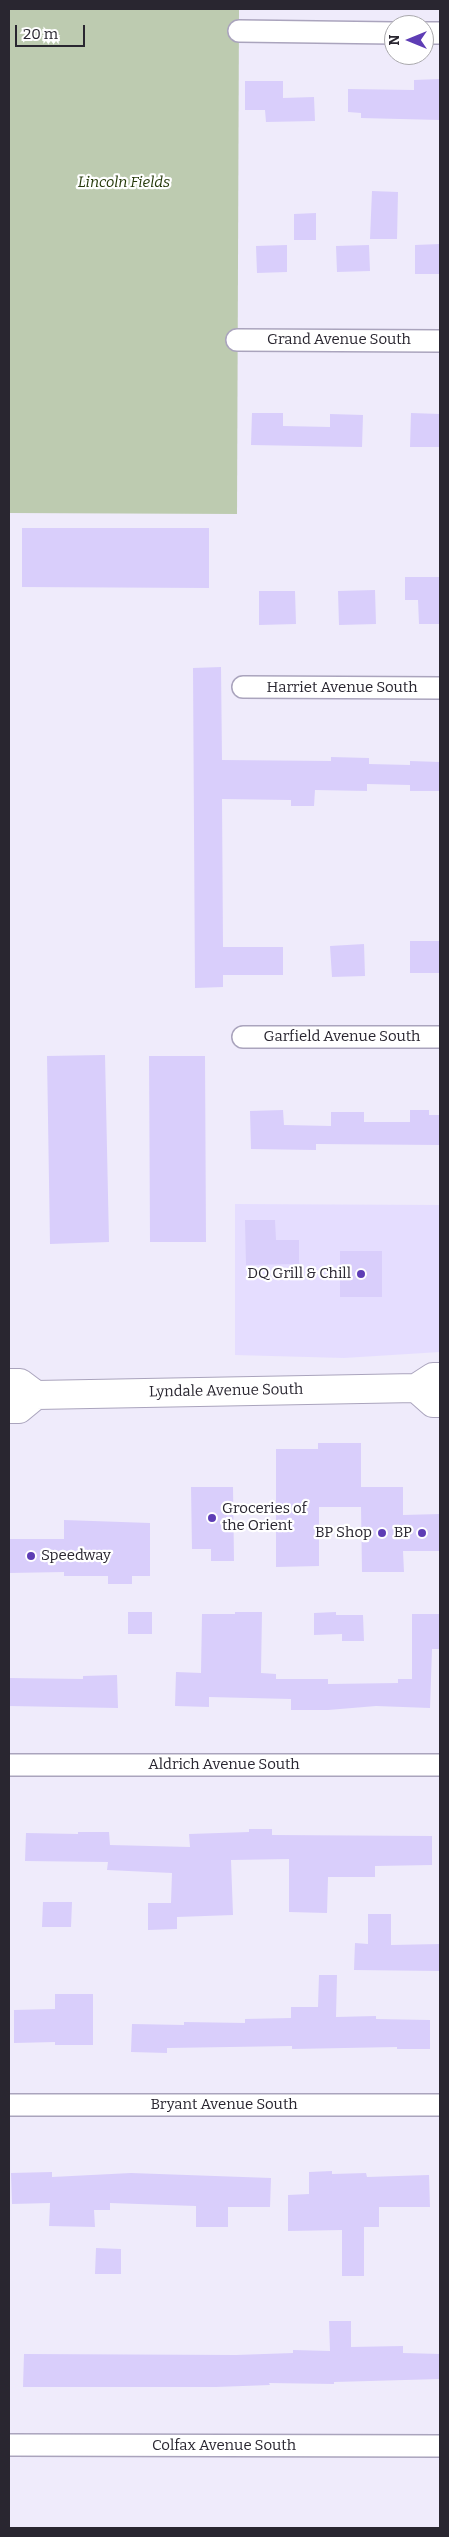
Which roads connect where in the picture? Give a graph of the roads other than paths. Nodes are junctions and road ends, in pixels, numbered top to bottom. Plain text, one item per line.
1 (239, 32) dead end
2 (384, 33) edge
3 (237, 340) dead end
4 (440, 341) edge
5 (243, 687) dead end
6 (440, 688) edge
7 (243, 1037) dead end
8 (440, 1037) edge
9 (9, 1382) edge
10 (428, 1383) edge
11 (36, 1395) junction
12 (440, 1402) edge
13 (9, 1409) edge
14 (9, 1765) edge
15 (440, 1765) edge
16 (9, 2105) edge
17 (440, 2105) edge
18 (9, 2445) edge
19 (440, 2446) edge

1 - 2 street
3 - 4 street, Grand Avenue South
5 - 6 street, Harriet Avenue South
7 - 8 street, Garfield Avenue South
9 - 11 main road
10 - 11 main road, Lyndale Avenue South
10 - 12 main road, Lyndale Avenue South
11 - 13 main road
14 - 15 street, Aldrich Avenue South
16 - 17 street, Bryant Avenue South
18 - 19 street, Colfax Avenue South

